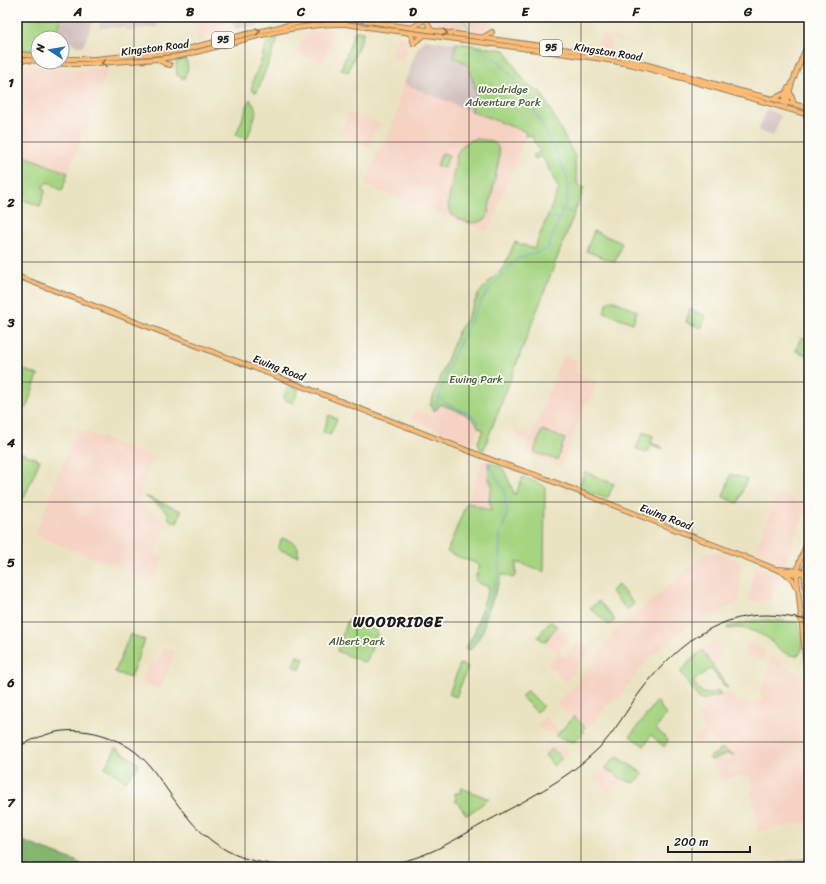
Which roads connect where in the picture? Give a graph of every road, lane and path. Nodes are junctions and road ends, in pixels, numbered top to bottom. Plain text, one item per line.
1 (346, 17) edge
2 (424, 19) edge
3 (411, 28) junction
4 (431, 30) junction
5 (409, 33) junction
6 (425, 35) junction
7 (482, 38) junction
8 (497, 40) junction
9 (809, 40) edge
10 (17, 54) edge
11 (30, 55) edge
12 (178, 56) junction
13 (17, 59) edge
14 (70, 59) edge
15 (157, 59) junction
16 (30, 60) edge
17 (70, 63) edge
18 (788, 92) junction
19 (772, 99) junction
20 (785, 102) junction
21 (794, 104) junction
22 (784, 108) junction
23 (809, 108) edge
24 (809, 115) edge
25 (17, 276) edge
26 (809, 537) edge
27 (809, 555) edge
28 (801, 558) junction
29 (783, 571) junction
30 (797, 572) junction
31 (804, 572) junction
32 (798, 591) junction
33 (809, 621) edge
34 (809, 696) edge

1 - 3 main road, Kingston Road / 95
14 -> 1 main road, Kingston Road / 95
2 - 3 main road
2 - 4 main road
3 - 4 main road, Kingston Road / 95
4 -> 7 main road, Kingston Road / 95
5 - 6 main road, Kingston Road / 95
5 - 6 main road
5 - 12 main road, Kingston Road / 95
6 - 22 main road, Kingston Road / 95
7 - 8 main road, Kingston Road / 95
7 - 8 main road
8 - 19 main road, Kingston Road / 95
9 - 18 main road
10 - 11 main road
12 - 15 main road, Kingston Road / 95
12 - 15 main road
13 - 16 main road
15 -> 17 main road, Kingston Road / 95
18 - 19 main road
18 - 20 main road
18 - 21 main road
19 - 20 main road, Kingston Road / 95
20 - 21 main road, Kingston Road
20 - 22 main road
21 - 23 main road, Kingston Road
22 - 24 main road, Kingston Road
25 - 29 main road, Ewing Road
26 - 28 main road
27 - 31 main road
28 - 29 main road
28 - 30 main road
29 - 30 main road, Ewing Road
29 - 32 main road
30 - 31 main road, Ewing Road
30 - 32 main road
31 - 33 main road
32 - 34 main road

